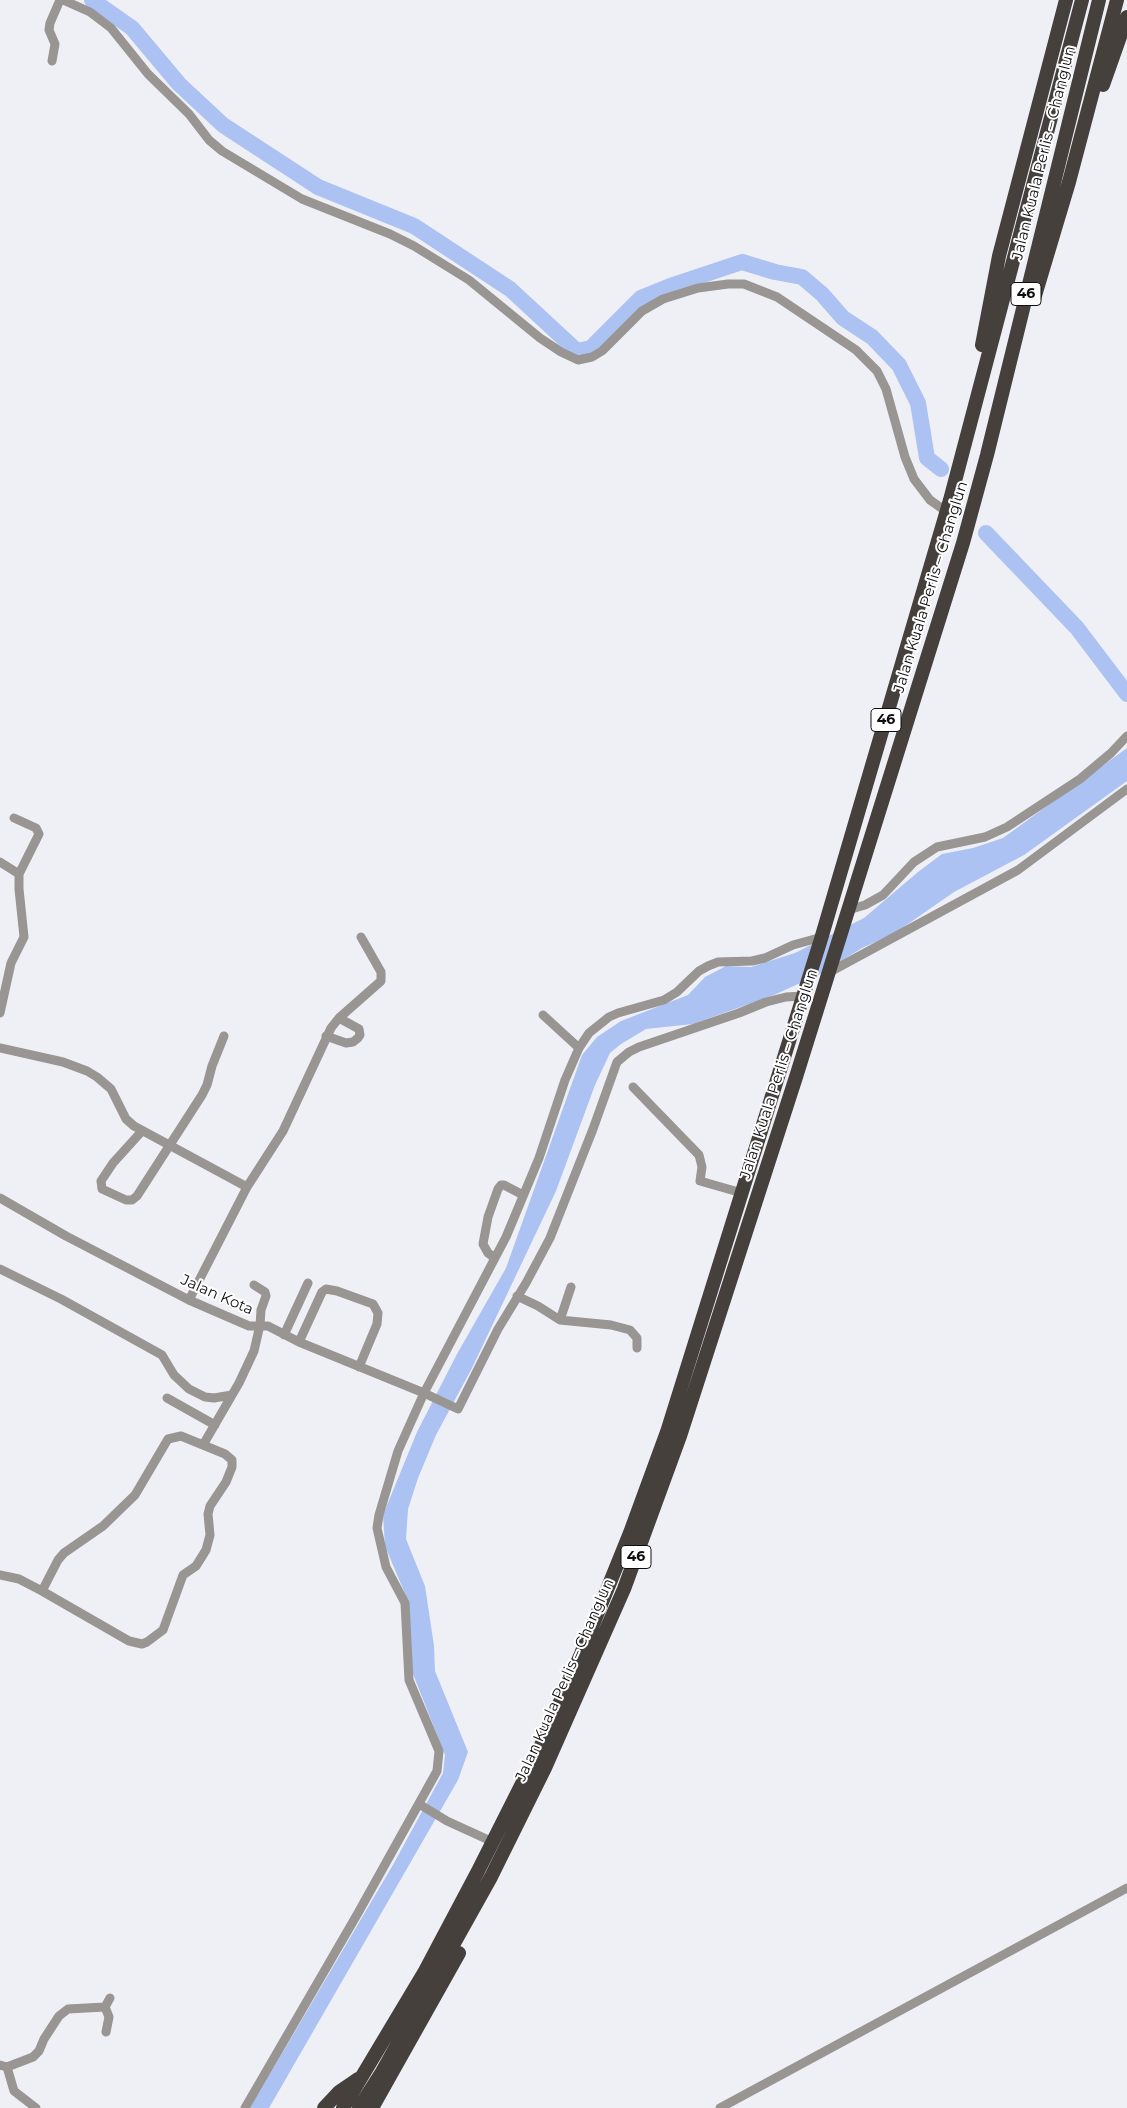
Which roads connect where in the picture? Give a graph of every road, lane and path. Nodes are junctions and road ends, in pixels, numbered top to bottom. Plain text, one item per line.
1 (61, 0) edge
2 (1066, 0) edge
3 (1082, 0) edge
4 (1099, 0) edge
5 (1117, 0) edge
6 (1127, 17) edge
7 (52, 61) dead end
8 (1069, 182) junction
9 (990, 446) junction
10 (958, 468) junction
11 (949, 506) junction
12 (1127, 736) edge
13 (1127, 789) edge
14 (14, 818) dead end
15 (0, 862) edge
16 (19, 874) junction
17 (848, 912) junction
18 (361, 937) dead end
19 (821, 938) junction
20 (829, 972) junction
21 (804, 991) junction
22 (0, 1014) edge
23 (543, 1015) dead end
24 (339, 1018) junction
25 (224, 1036) dead end
26 (326, 1036) junction
27 (0, 1048) edge
28 (579, 1048) junction
29 (633, 1087) dead end
30 (142, 1131) junction
31 (169, 1145) junction
32 (247, 1187) junction
33 (742, 1193) junction
34 (523, 1195) junction
35 (0, 1198) edge
36 (495, 1258) junction
37 (0, 1269) edge
38 (308, 1283) dead end
39 (254, 1285) dead end
40 (572, 1287) dead end
41 (517, 1296) junction
42 (189, 1300) junction
43 (560, 1320) junction
44 (260, 1325) junction
45 (284, 1335) junction
46 (299, 1342) junction
47 (637, 1348) dead end
48 (359, 1367) junction
49 (424, 1392) junction
50 (232, 1395) junction
51 (167, 1398) dead end
52 (215, 1425) junction
53 (203, 1445) junction
54 (0, 1575) edge
55 (42, 1591) junction
56 (421, 1806) junction
57 (493, 1842) junction
58 (491, 1877) junction
59 (1127, 1888) edge
60 (110, 1998) dead end
61 (105, 2007) junction
62 (106, 2032) dead end
63 (3, 2066) edge
64 (363, 2075) junction
65 (36, 2108) edge
66 (245, 2108) edge
67 (324, 2108) edge
68 (343, 2108) edge
69 (359, 2108) edge
70 (372, 2108) edge
71 (720, 2108) edge

1 - 7 street
1 - 11 street
2 - 10 highway
3 - 10 highway, Jalan Kuala Perlis – Changlun / 46
4 - 9 highway, Jalan Kuala Perlis – Changlun / 46
5 - 8 highway
6 - 8 highway
8 - 9 highway
9 - 17 highway, Jalan Kuala Perlis – Changlun / 46
10 - 11 highway, Jalan Kuala Perlis – Changlun / 46
11 - 19 highway, Jalan Kuala Perlis – Changlun / 46
12 - 17 street
13 - 20 street
14 - 16 street
15 - 16 street
16 - 22 street
17 - 20 highway, Jalan Kuala Perlis – Changlun / 46
18 - 24 street
19 - 21 highway, Jalan Kuala Perlis – Changlun / 46
19 - 28 street
20 - 58 highway, Jalan Kuala Perlis – Changlun / 46
21 - 33 highway, Jalan Kuala Perlis – Changlun / 46
21 - 41 street
23 - 28 street
24 - 26 street
24 - 26 street
25 - 31 street
26 - 32 street
27 - 30 street
28 - 34 street
29 - 33 street
30 - 31 street
30 - 31 street
31 - 32 street
32 - 42 street
33 - 57 highway, Jalan Kuala Perlis – Changlun / 46
34 - 36 street
34 - 36 street
35 - 42 street, Jalan Kota
36 - 49 street
37 - 50 street
38 - 45 street
39 - 44 street
40 - 43 street
41 - 43 street
41 - 49 street, Jalan Kota
42 - 44 street, Jalan Kota
43 - 47 street
44 - 45 street, Jalan Kota
44 - 50 street
45 - 46 street, Jalan Kota
46 - 48 street, Jalan Kota
46 - 48 street
48 - 49 street, Jalan Kota
49 - 56 street
50 - 52 street
51 - 52 street
52 - 53 street
53 - 55 street
53 - 55 street
54 - 55 street
56 - 57 street
56 - 66 street
57 - 64 highway, Jalan Kuala Perlis – Changlun / 46
58 - 69 highway, Jalan Kuala Perlis – Changlun / 46
58 - 70 highway
59 - 71 street
60 - 61 street
61 - 62 street
61 - 63 street
63 - 65 street
64 - 67 highway
64 - 68 highway, Jalan Kuala Perlis – Changlun / 46

